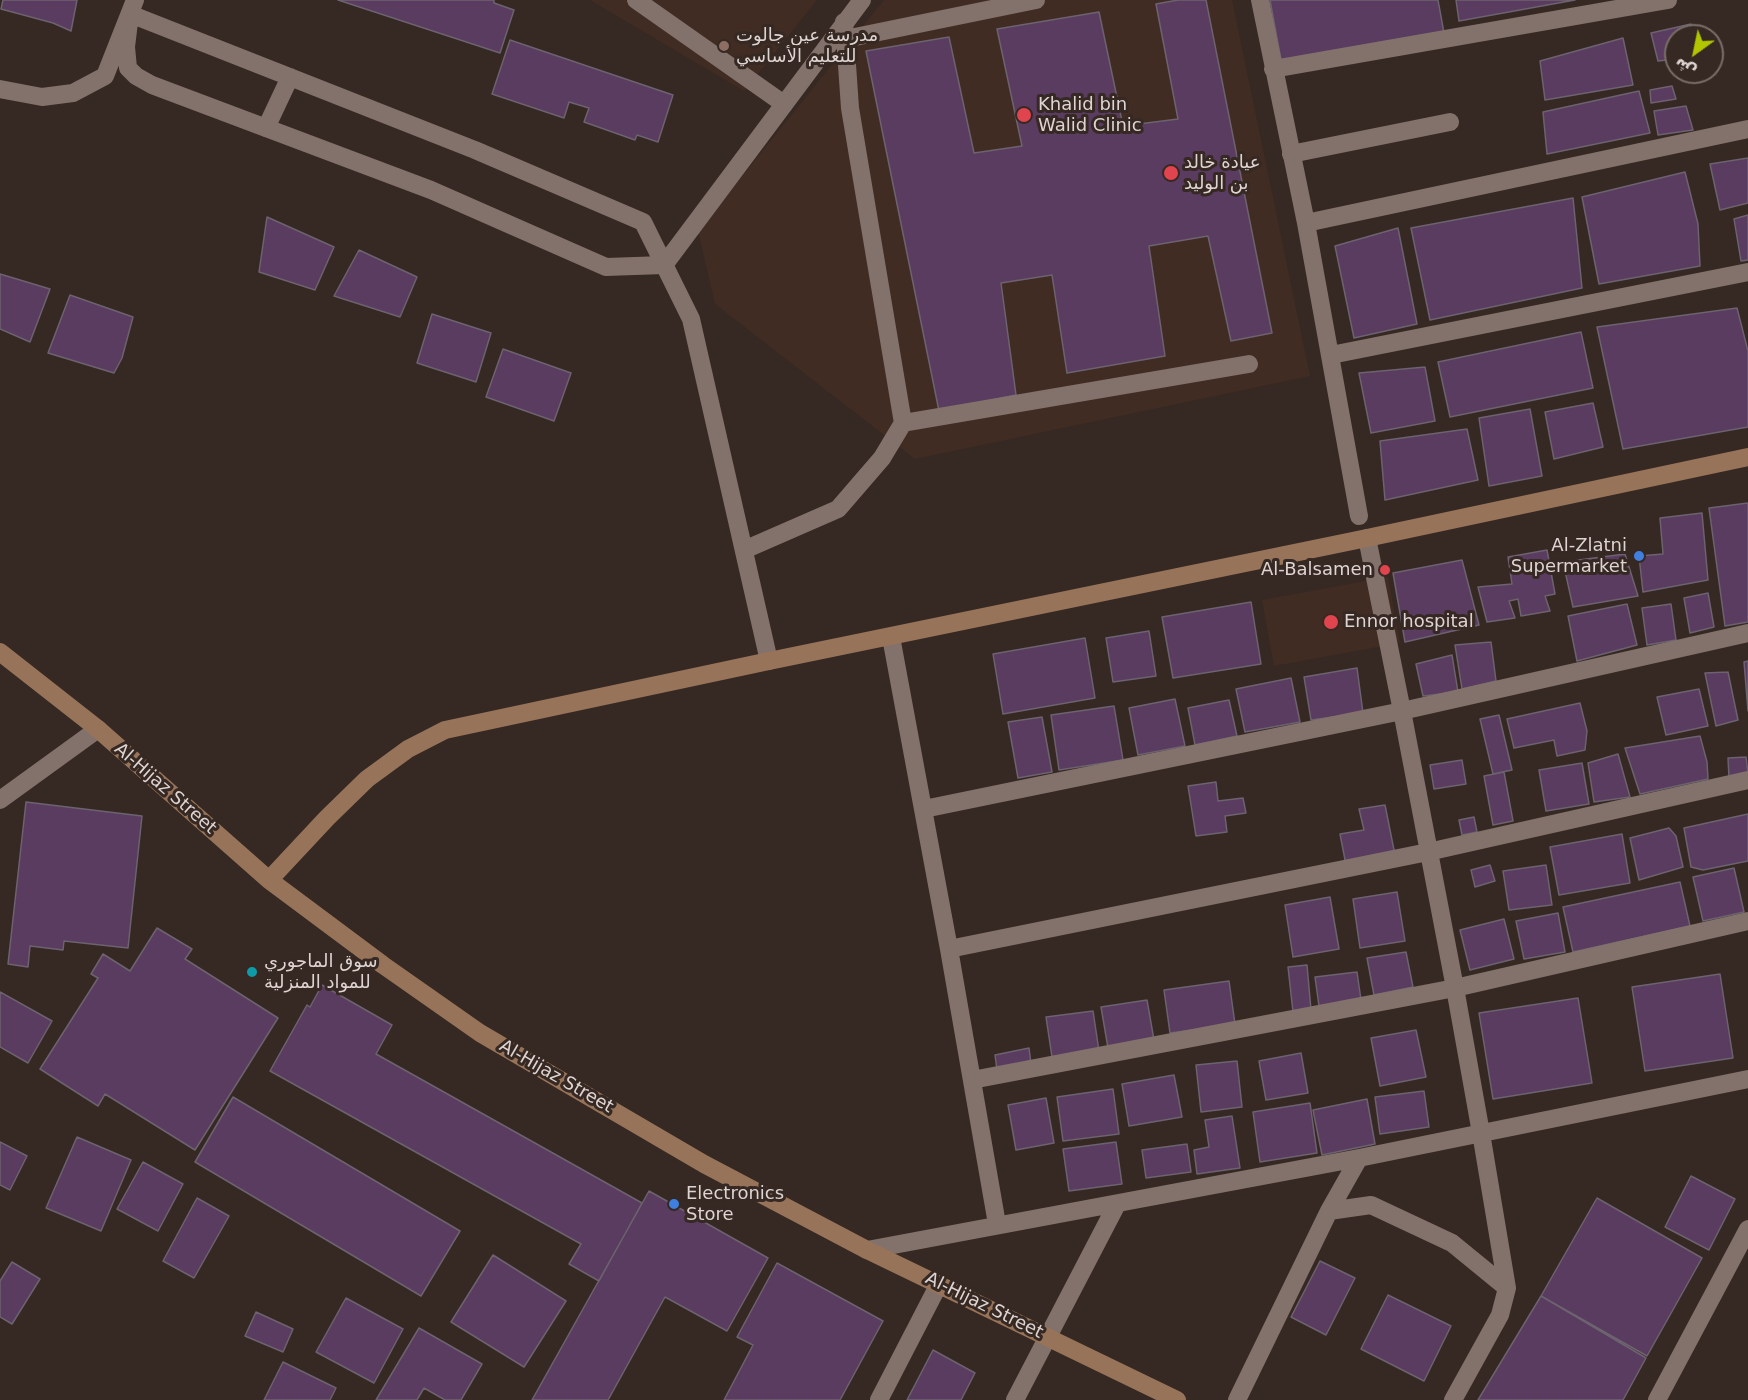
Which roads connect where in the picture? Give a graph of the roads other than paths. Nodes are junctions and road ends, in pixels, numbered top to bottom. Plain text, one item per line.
1 (636, 0) edge
2 (862, 0) edge
3 (1036, 0) edge
4 (1260, 0) edge
5 (1668, 0) edge
6 (132, 7) edge
7 (845, 31) junction
8 (1273, 69) junction
9 (290, 77) junction
10 (0, 89) edge
11 (784, 104) junction
12 (1450, 122) dead end
13 (266, 128) junction
14 (1748, 129) edge
15 (1291, 154) junction
16 (1306, 223) junction
17 (664, 265) junction
18 (1748, 272) edge
19 (1331, 355) junction
20 (1249, 364) dead end
21 (903, 423) junction
22 (1748, 457) edge
23 (1359, 516) dead end
24 (1367, 538) junction
25 (744, 550) junction
26 (1748, 633) edge
27 (891, 637) junction
28 (0, 652) edge
29 (769, 661) junction
30 (1402, 711) junction
31 (98, 729) junction
32 (1748, 780) edge
33 (5, 797) edge
34 (924, 809) junction
35 (0, 815) edge
36 (1428, 852) junction
37 (269, 880) junction
38 (1748, 921) edge
39 (949, 949) junction
40 (1455, 988) junction
41 (1748, 1079) edge
42 (972, 1080) junction
43 (1481, 1133) junction
44 (1359, 1158) junction
45 (1117, 1204) junction
46 (1329, 1211) junction
47 (997, 1224) junction
48 (1748, 1229) edge
49 (867, 1250) junction
50 (939, 1284) junction
51 (1507, 1288) junction
52 (1048, 1337) junction
53 (879, 1400) edge
54 (1015, 1400) edge
55 (1177, 1400) edge
56 (1237, 1400) edge
57 (1453, 1400) edge
58 (1657, 1400) edge

1 - 11 street
2 - 7 street
3 - 7 street
4 - 8 street
5 - 8 street
6 - 9 street
6 - 10 street
6 - 13 street
7 - 11 street
7 - 21 street
8 - 15 street
9 - 13 street
9 - 17 street
11 - 17 street
12 - 15 street
13 - 17 street
14 - 16 street
15 - 16 street
16 - 19 street
17 - 25 street
18 - 19 street
19 - 23 street
20 - 21 street
21 - 25 street
22 - 24 street
24 - 27 street
24 - 30 street
25 - 29 street
26 - 30 street
27 - 29 street
27 - 34 street
28 - 31 street, Al-Hijaz Street
29 - 37 street
30 - 34 street
30 - 36 street
31 - 33 street
31 - 37 street, Al-Hijaz Street
32 - 36 street
33 - 35 street
34 - 39 street
36 - 39 street
36 - 40 street
37 - 49 street, Al-Hijaz Street
38 - 40 street
39 - 42 street
40 - 42 street
40 - 43 street
41 - 43 street
42 - 47 street
43 - 44 street
43 - 51 street
44 - 45 street
44 - 46 street
45 - 47 street
45 - 52 street
46 - 51 street
46 - 56 street
47 - 49 street
48 - 58 street
49 - 50 street, Al-Hijaz Street
50 - 52 street, Al-Hijaz Street
50 - 53 street
51 - 57 street
52 - 54 street
52 - 55 street, Al-Hijaz Street

